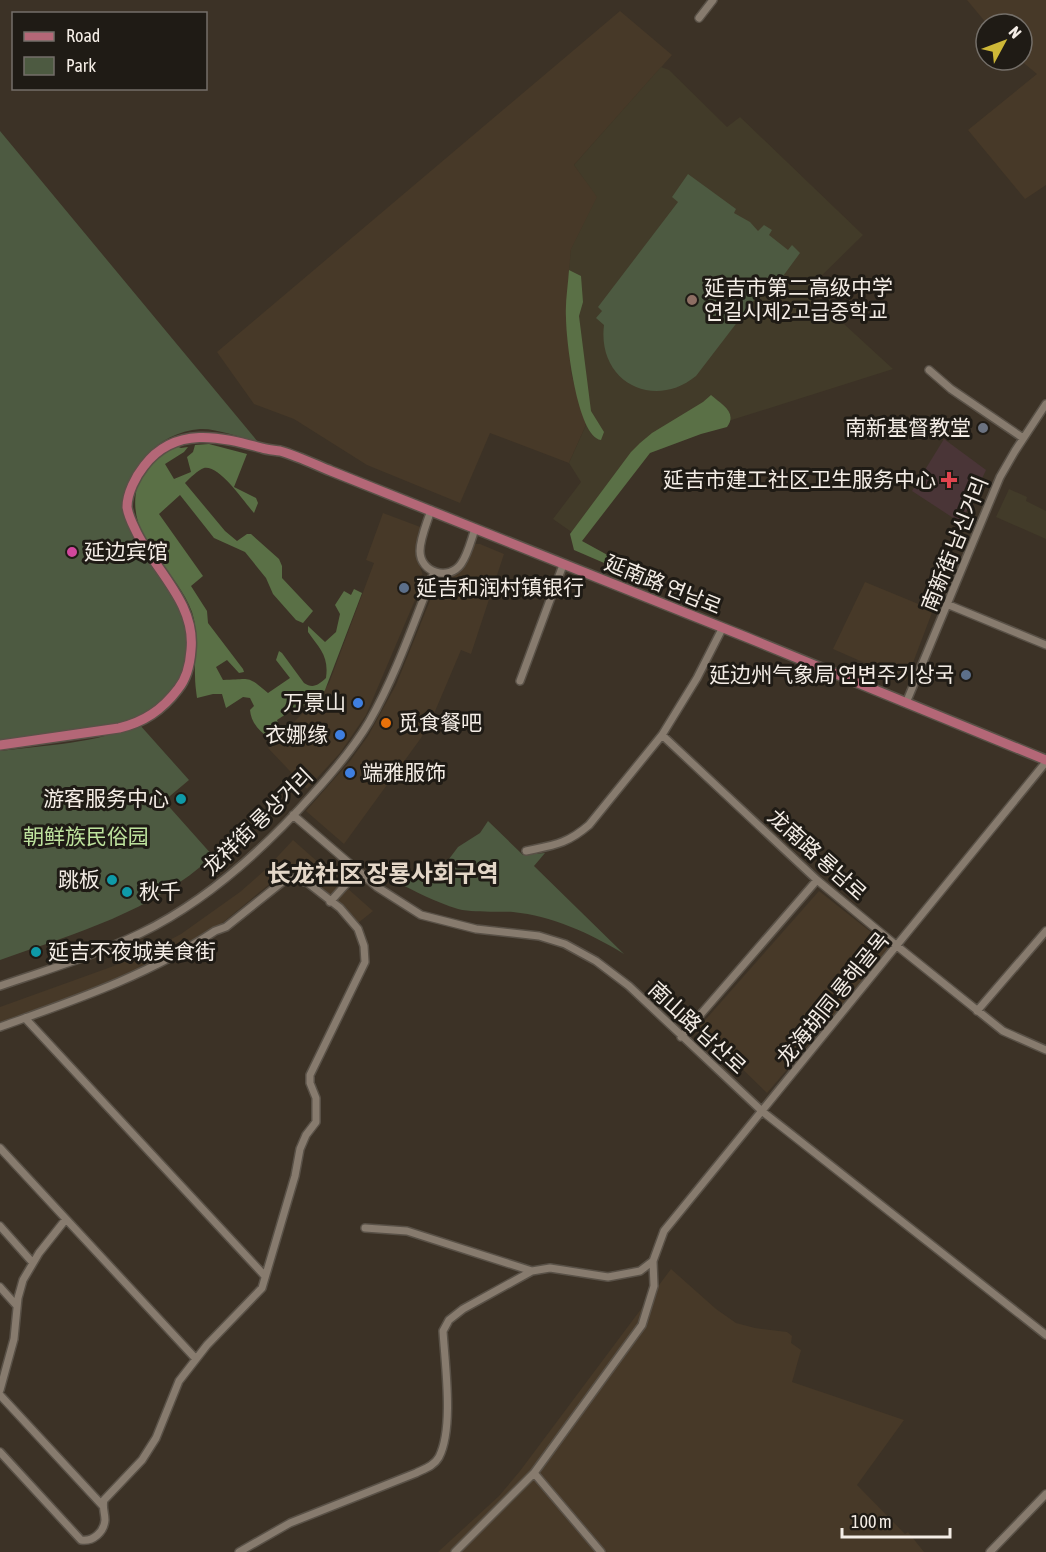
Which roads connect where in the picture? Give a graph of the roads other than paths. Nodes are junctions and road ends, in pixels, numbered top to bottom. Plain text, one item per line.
1 (713, 0) edge
2 (699, 18) dead end
3 (929, 370) dead end
4 (1046, 404) edge
5 (1023, 438) junction
6 (431, 510) junction
7 (475, 529) junction
8 (563, 565) junction
9 (434, 572) junction
10 (948, 605) junction
11 (722, 629) junction
12 (1046, 645) edge
13 (520, 681) dead end
14 (906, 703) junction
15 (662, 735) junction
16 (0, 745) edge
17 (1046, 761) edge
18 (293, 815) junction
19 (526, 851) dead end
20 (357, 872) junction
21 (817, 880) junction
22 (330, 902) junction
23 (1046, 931) edge
24 (897, 946) junction
25 (0, 986) edge
26 (976, 1011) junction
27 (25, 1018) junction
28 (0, 1027) edge
29 (681, 1037) junction
30 (1046, 1050) edge
31 (763, 1112) junction
32 (0, 1148) edge
33 (66, 1220) junction
34 (0, 1226) edge
35 (365, 1228) dead end
36 (653, 1261) junction
37 (33, 1263) junction
38 (532, 1271) junction
39 (627, 1274) junction
40 (264, 1275) junction
41 (654, 1286) junction
42 (0, 1287) edge
43 (17, 1306) junction
44 (1046, 1335) edge
45 (196, 1359) junction
46 (0, 1390) edge
47 (0, 1395) edge
48 (0, 1452) edge
49 (534, 1473) junction
50 (1046, 1494) edge
51 (103, 1506) junction
52 (238, 1552) edge
53 (455, 1552) edge
54 (601, 1552) edge
55 (990, 1552) edge

1 - 2 street
3 - 5 street
4 - 5 street, 南新街 남신거리
5 - 10 street, 南新街 남신거리
6 - 7 main road, 延南路 연남로
6 - 9 street
6 - 16 main road, 延南路 연남로
7 - 8 main road, 延南路 연남로
7 - 9 street
8 - 11 main road, 延南路 연남로
8 - 13 street
9 - 18 street, 龙祥街 룡상거리
10 - 12 street
10 - 14 street, 南新街 남신거리
11 - 14 main road, 延南路 연남로
11 - 15 street
14 - 17 main road, 延南路 연남로
15 - 19 street
15 - 21 street, 龙南路 룡남로
17 - 24 street, 龙海胡同 룡해골목
18 - 20 street, 南山路 남산로
18 - 25 street, 龙祥街 룡상거리
20 - 22 street
20 - 29 street, 南山路 남산로
21 - 24 street, 龙南路 룡남로
21 - 29 street
22 - 27 street
22 - 40 street
23 - 26 street
24 - 26 street, 龙南路 룡남로
24 - 31 street, 龙海胡同 룡해골목
26 - 30 street, 龙南路 룡남로
27 - 28 street
27 - 40 street
29 - 31 street, 南山路 남산로
31 - 36 street, 龙海胡同 룡해골목
31 - 44 street, 南山路 남산로
32 - 33 street
33 - 37 street
33 - 45 street
34 - 37 street
35 - 38 street
36 - 39 street
36 - 41 street
37 - 43 street
38 - 39 street
38 - 52 street
39 - 41 street
40 - 45 street
41 - 49 street
42 - 43 street
43 - 46 street
45 - 51 street
47 - 51 street
48 - 51 street
49 - 53 street
49 - 54 street
50 - 55 street

